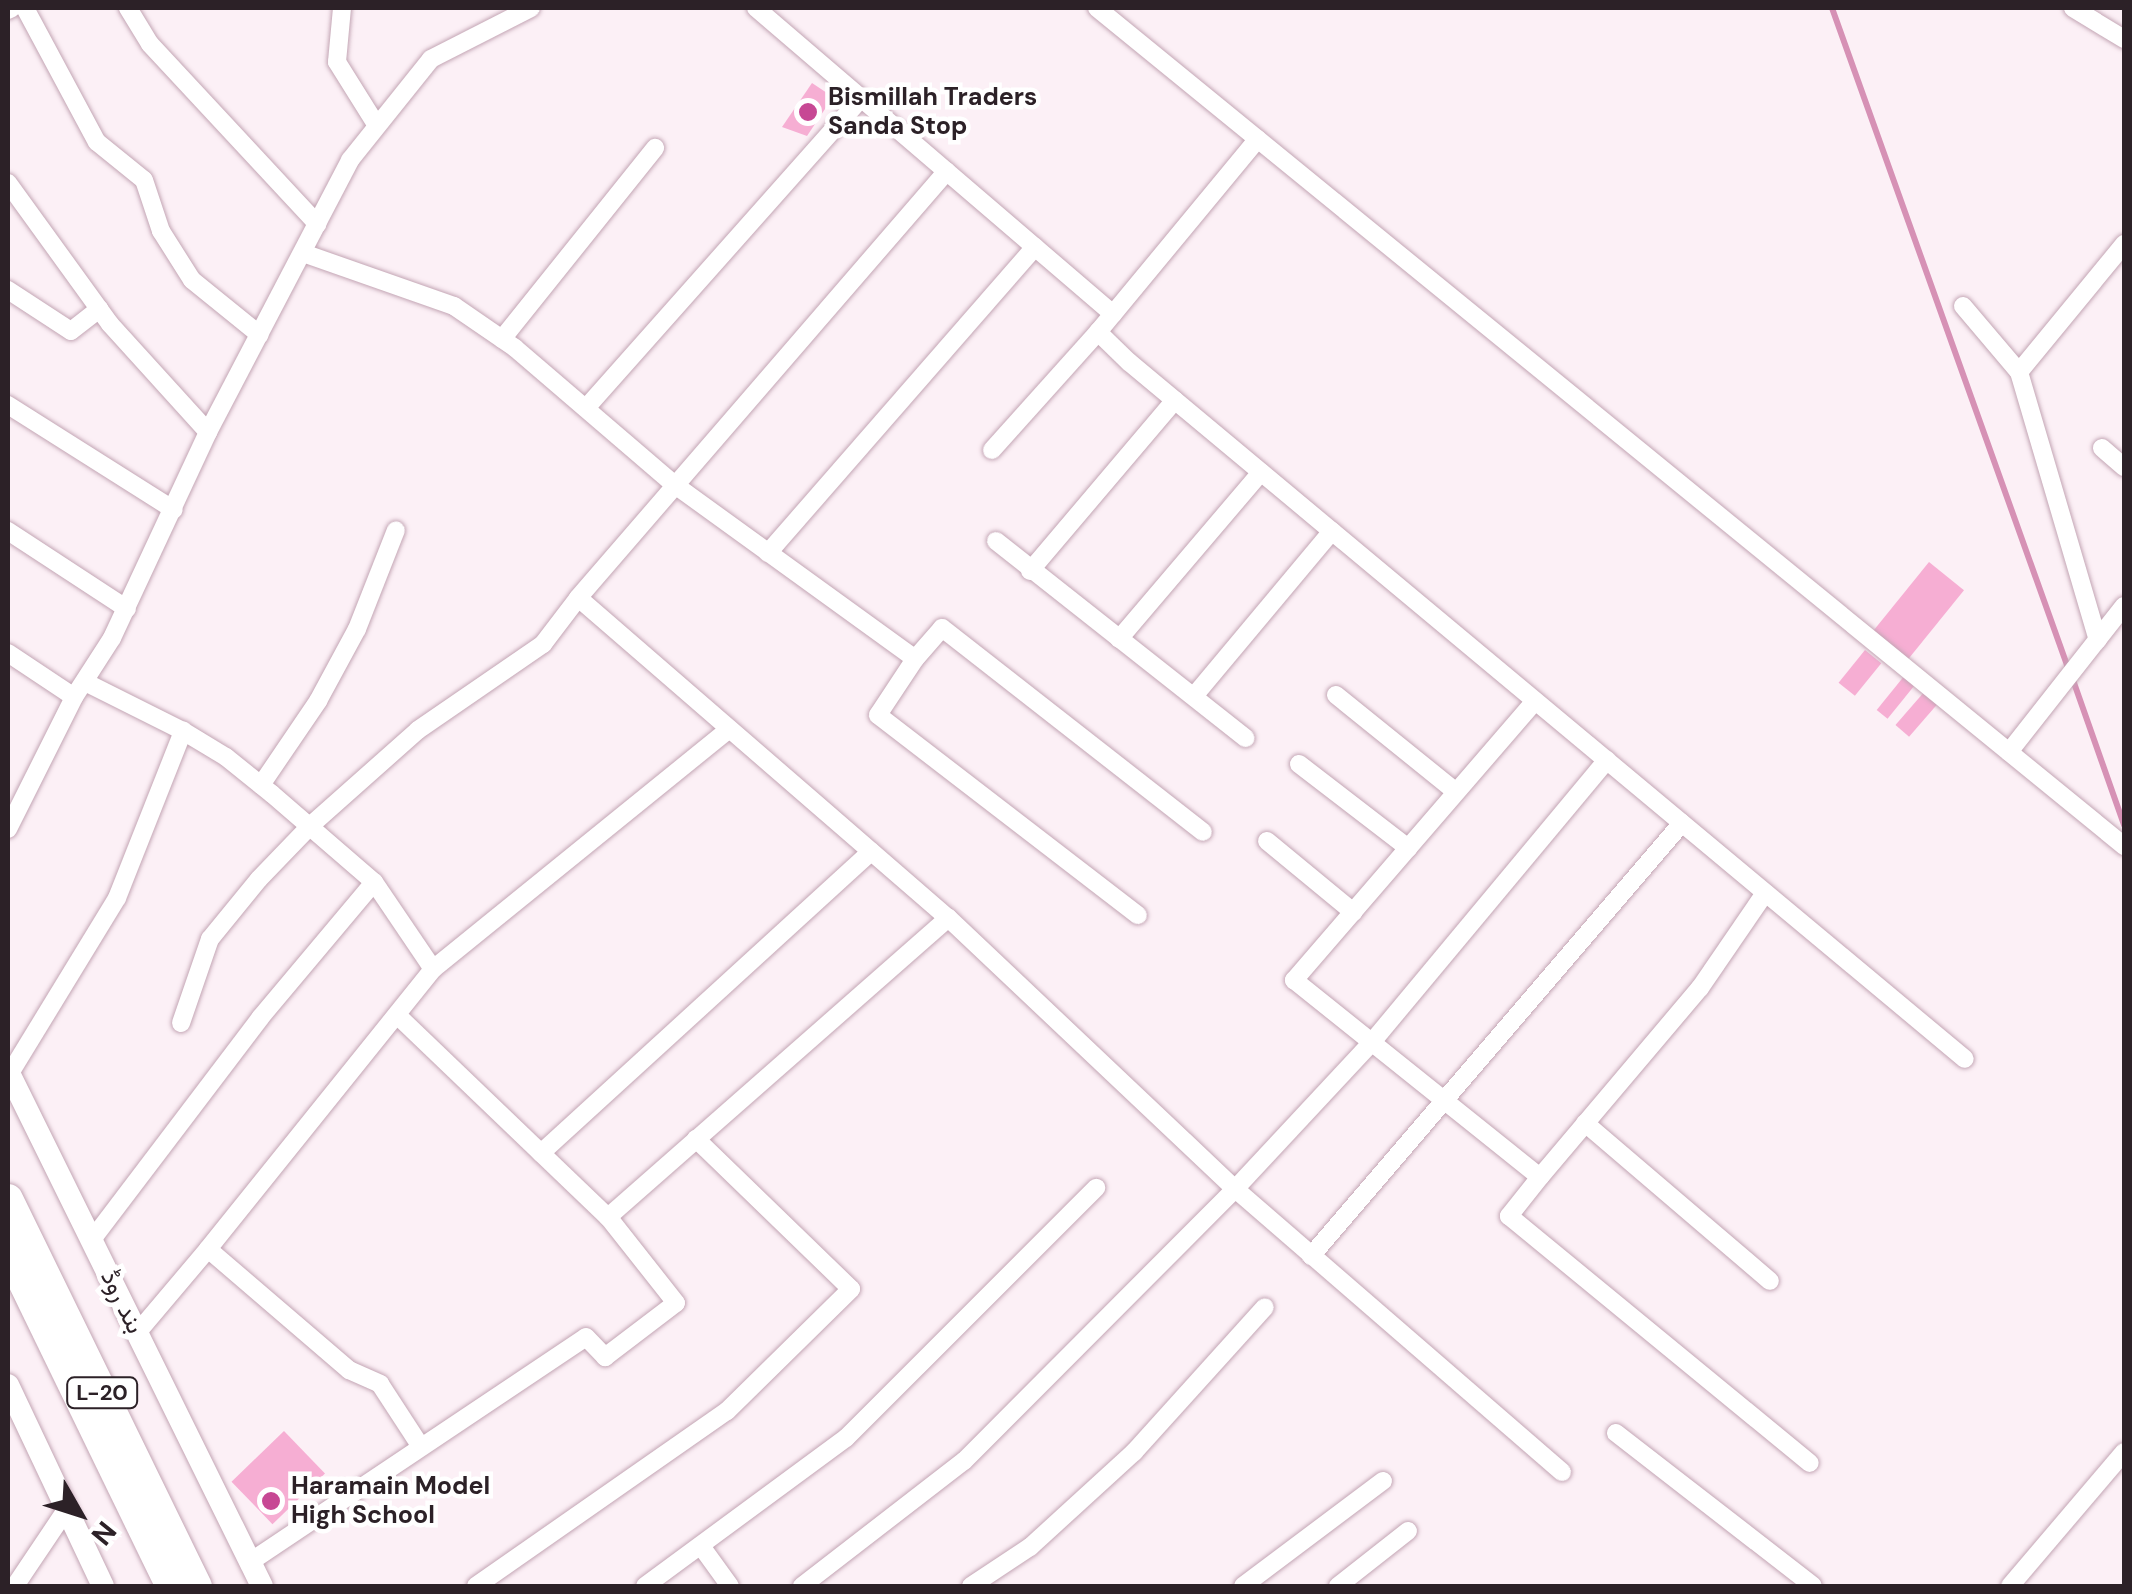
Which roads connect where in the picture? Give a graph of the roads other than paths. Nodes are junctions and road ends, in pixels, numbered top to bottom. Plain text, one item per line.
1 (25, 8) edge
2 (128, 8) edge
3 (342, 8) edge
4 (531, 8) edge
5 (756, 8) edge
6 (1097, 8) edge
7 (2073, 8) edge
8 (2124, 39) edge
9 (861, 98) junction
10 (376, 126) junction
11 (1258, 139) junction
12 (655, 148) dead end
13 (946, 172) junction
14 (8, 183) edge
15 (317, 224) junction
16 (2124, 244) edge
17 (1034, 247) junction
18 (302, 254) junction
19 (8, 290) edge
20 (1963, 306) dead end
21 (99, 310) junction
22 (1113, 314) junction
23 (1098, 332) junction
24 (260, 335) junction
25 (502, 339) junction
26 (2019, 372) junction
27 (1175, 400) junction
28 (8, 406) edge
29 (586, 408) junction
30 (208, 432) junction
31 (2102, 448) dead end
32 (992, 450) dead end
33 (2124, 466) edge
34 (1262, 472) junction
35 (676, 485) junction
36 (174, 510) junction
37 (396, 530) dead end
38 (8, 531) edge
39 (1332, 531) junction
40 (996, 541) dead end
41 (768, 552) junction
42 (1030, 570) junction
43 (578, 598) junction
44 (2124, 606) edge
45 (126, 608) junction
46 (1118, 639) junction
47 (2098, 640) junction
48 (8, 654) edge
49 (915, 660) junction
50 (80, 689) junction
51 (1336, 695) dead end
52 (1194, 696) junction
53 (1535, 700) junction
54 (729, 728) junction
55 (183, 731) junction
56 (1245, 738) dead end
57 (2009, 752) junction
58 (1607, 760) junction
59 (1298, 764) dead end
60 (261, 784) junction
61 (1456, 792) junction
62 (1682, 823) junction
63 (310, 826) junction
64 (8, 829) edge
65 (1203, 832) dead end
66 (1267, 841) dead end
67 (2124, 846) edge
68 (1408, 848) junction
69 (872, 852) junction
70 (374, 882) junction
71 (1765, 892) junction
72 (1353, 912) junction
73 (1138, 915) dead end
74 (948, 918) junction
75 (433, 969) junction
76 (397, 1015) junction
77 (181, 1023) dead end
78 (1372, 1042) junction
79 (1965, 1060) dead end
80 (8, 1073) edge
81 (1446, 1102) junction
82 (1585, 1123) junction
83 (696, 1140) junction
84 (541, 1153) junction
85 (1540, 1177) junction
86 (1096, 1188) dead end
87 (1234, 1189) junction
88 (8, 1199) edge
89 (608, 1217) junction
90 (92, 1241) junction
91 (208, 1250) junction
92 (8, 1251) edge
93 (1311, 1256) junction
94 (1770, 1281) dead end
95 (1265, 1308) dead end
96 (137, 1332) junction
97 (8, 1388) edge
98 (1616, 1433) dead end
99 (422, 1447) junction
100 (2124, 1452) edge
101 (1810, 1462) dead end
102 (1562, 1472) dead end
103 (1384, 1480) dead end
104 (66, 1510) junction
105 (1408, 1531) dead end
106 (700, 1546) junction
107 (250, 1562) junction
108 (15, 1586) edge
109 (102, 1586) edge
110 (170, 1586) edge
111 (197, 1586) edge
112 (262, 1586) edge
113 (476, 1586) edge
114 (645, 1586) edge
115 (730, 1586) edge
116 (802, 1586) edge
117 (971, 1586) edge
118 (1243, 1586) edge
119 (1338, 1586) edge
120 (1814, 1586) edge
121 (2010, 1586) edge

1 - 24 street
2 - 15 street
3 - 10 street
4 - 10 street
5 - 9 street
6 - 11 street
7 - 8 street
9 - 13 street
9 - 29 street
10 - 15 street
11 - 22 street
11 - 57 street
12 - 25 street
13 - 17 street
13 - 35 street
14 - 21 street
15 - 18 street
16 - 26 street
17 - 22 street
17 - 41 street
18 - 24 street
18 - 25 street
19 - 21 street
20 - 26 street
21 - 30 street
22 - 23 street
23 - 27 street
23 - 32 street
24 - 30 street
25 - 29 street
26 - 47 street
27 - 34 street
27 - 42 street
28 - 36 street
29 - 35 street
30 - 36 street
31 - 33 street
34 - 39 street
34 - 46 street
35 - 41 street
35 - 43 street
36 - 45 street
37 - 60 street
38 - 45 street
39 - 52 street
39 - 53 street
40 - 42 street
41 - 49 street
42 - 46 street
43 - 54 street
43 - 63 street
44 - 47 street
45 - 50 street
46 - 52 street
47 - 57 street
48 - 50 street
49 - 65 street
49 - 73 street
50 - 55 street
50 - 64 street
51 - 61 street
52 - 56 street
53 - 58 street
53 - 61 street
54 - 69 street
54 - 75 street
55 - 60 street
55 - 80 street
57 - 67 street
58 - 62 street
58 - 78 street
59 - 68 street
60 - 63 street
61 - 68 street
62 - 71 street
62 - 81 street
63 - 70 street
63 - 77 street
66 - 72 street
68 - 72 street
69 - 74 street
69 - 84 street
70 - 75 street
70 - 90 street
71 - 79 street
71 - 82 street
72 - 78 street
74 - 83 street
74 - 87 street
75 - 76 street
76 - 84 street
76 - 91 street
78 - 81 street
78 - 87 street
80 - 90 main road, بند روڈ
81 - 85 street
81 - 93 street
82 - 85 street
82 - 94 street
83 - 89 street
83 - 113 street
84 - 89 street
85 - 101 street
86 - 106 street
87 - 93 street
87 - 116 street
88 - 111 highway, L-20
89 - 99 street
90 - 96 main road, بند روڈ
91 - 96 street
91 - 99 street
92 - 110 highway, L-20
93 - 102 street
95 - 117 street
96 - 107 main road, بند روڈ
97 - 104 main road
98 - 120 street
99 - 107 street
100 - 121 street
103 - 118 street
104 - 108 street
104 - 109 main road
105 - 119 street
106 - 114 street
106 - 115 street
107 - 112 main road, بند روڈ

